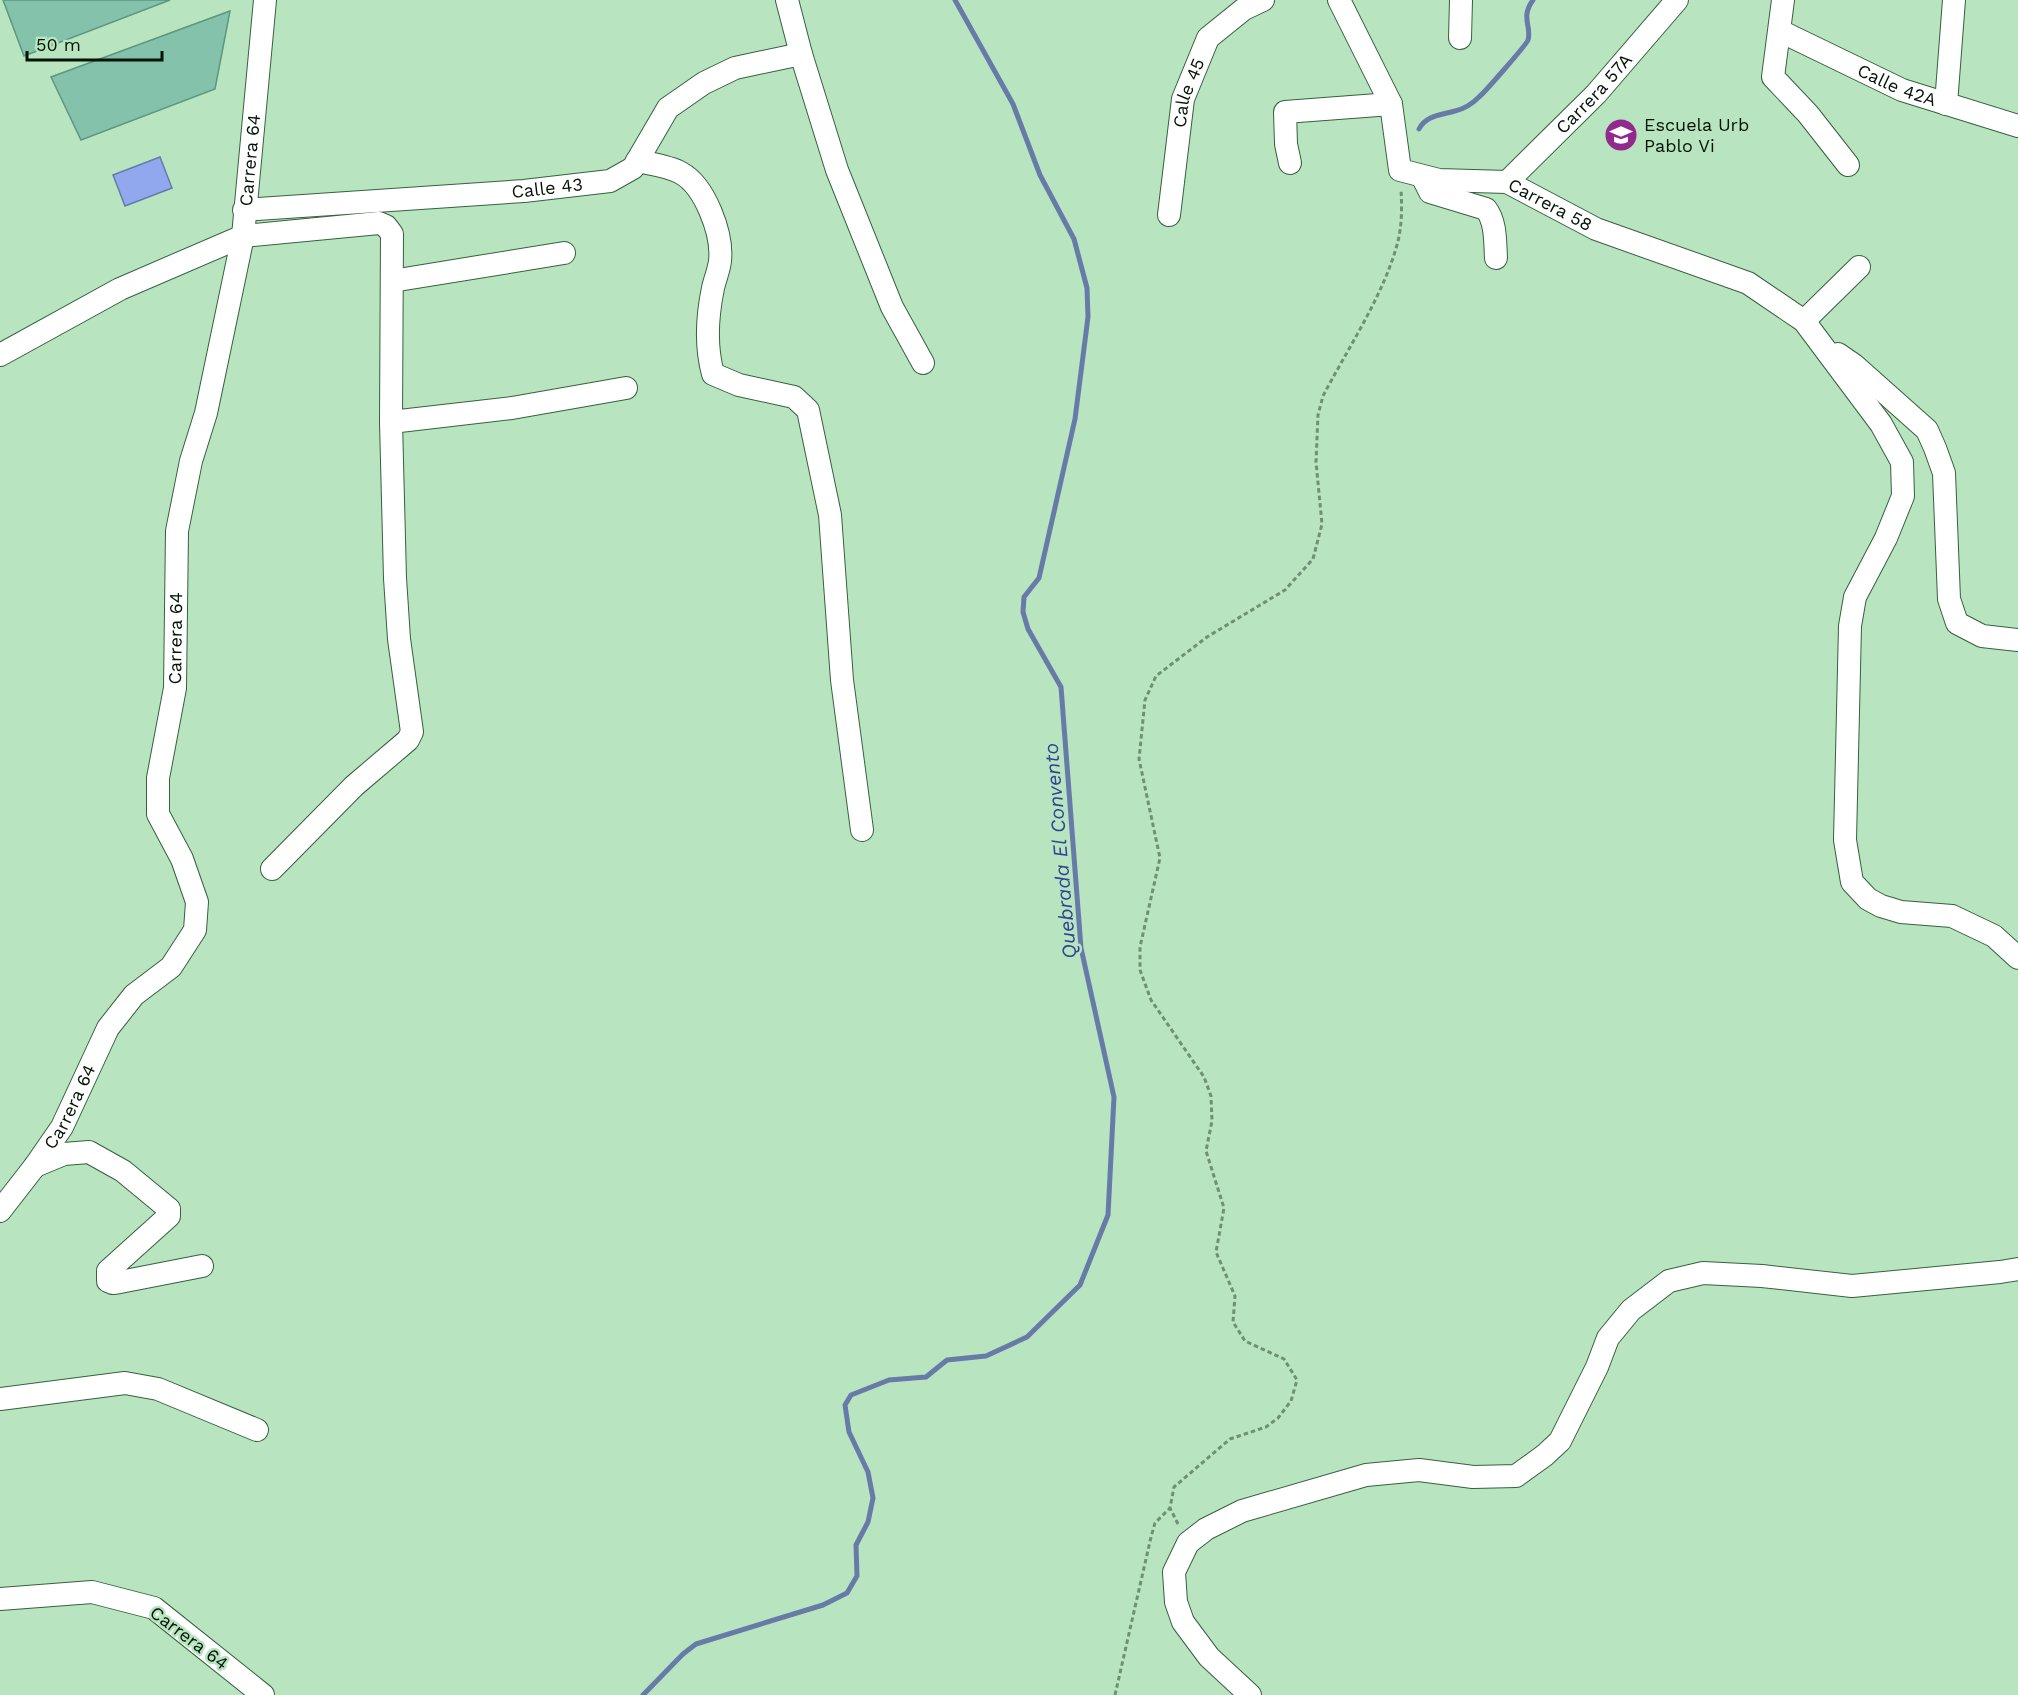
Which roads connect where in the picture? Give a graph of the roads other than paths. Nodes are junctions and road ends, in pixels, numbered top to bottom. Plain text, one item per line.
1 (265, 0) edge
2 (787, 0) edge
3 (1263, 0) edge
4 (1339, 0) edge
5 (1461, 0) edge
6 (1677, 0) edge
7 (1783, 0) edge
8 (1954, 0) edge
9 (1658, 9) edge
10 (1780, 31) junction
11 (1460, 38) dead end
12 (801, 54) junction
13 (1391, 104) junction
14 (1946, 104) junction
15 (2018, 126) edge
16 (637, 161) junction
17 (1290, 163) dead end
18 (1848, 165) dead end
19 (1411, 173) junction
20 (1507, 182) junction
21 (244, 210) junction
22 (1169, 215) dead end
23 (243, 236) junction
24 (564, 253) dead end
25 (1496, 258) dead end
26 (1859, 267) dead end
27 (392, 281) junction
28 (1804, 321) junction
29 (1819, 341) junction
30 (0, 355) edge
31 (923, 363) dead end
32 (626, 388) dead end
33 (391, 422) junction
34 (2018, 640) edge
35 (862, 830) dead end
36 (272, 869) dead end
37 (2018, 958) edge
38 (35, 1166) junction
39 (0, 1211) edge
40 (202, 1266) dead end
41 (2018, 1269) edge
42 (0, 1399) edge
43 (257, 1430) dead end
44 (0, 1599) edge
45 (263, 1695) edge
46 (1250, 1695) edge

1 - 21 street, Carrera 64
2 - 12 street
3 - 22 street, Calle 45
4 - 13 street
5 - 11 street
6 - 9 street, Carrera 57A
7 - 10 street
8 - 14 street
9 - 20 street, Carrera 57A
10 - 14 street, Calle 42A
10 - 18 street
12 - 16 street, Calle 43
12 - 31 street
13 - 17 street
13 - 19 street
14 - 15 street, Calle 42A
16 - 21 street, Calle 43
16 - 35 street
19 - 20 street, Carrera 58
19 - 25 street
20 - 28 street, Carrera 58
21 - 23 street, Carrera 64
23 - 27 street
23 - 30 street
23 - 38 street, Carrera 64
24 - 27 street
26 - 28 street
27 - 33 street
28 - 29 street, Carrera 58
29 - 34 street
29 - 37 street, Carrera 58
32 - 33 street
33 - 36 street
38 - 39 street, Carrera 64
38 - 40 street
41 - 46 street
42 - 43 street
44 - 45 street, Carrera 64

